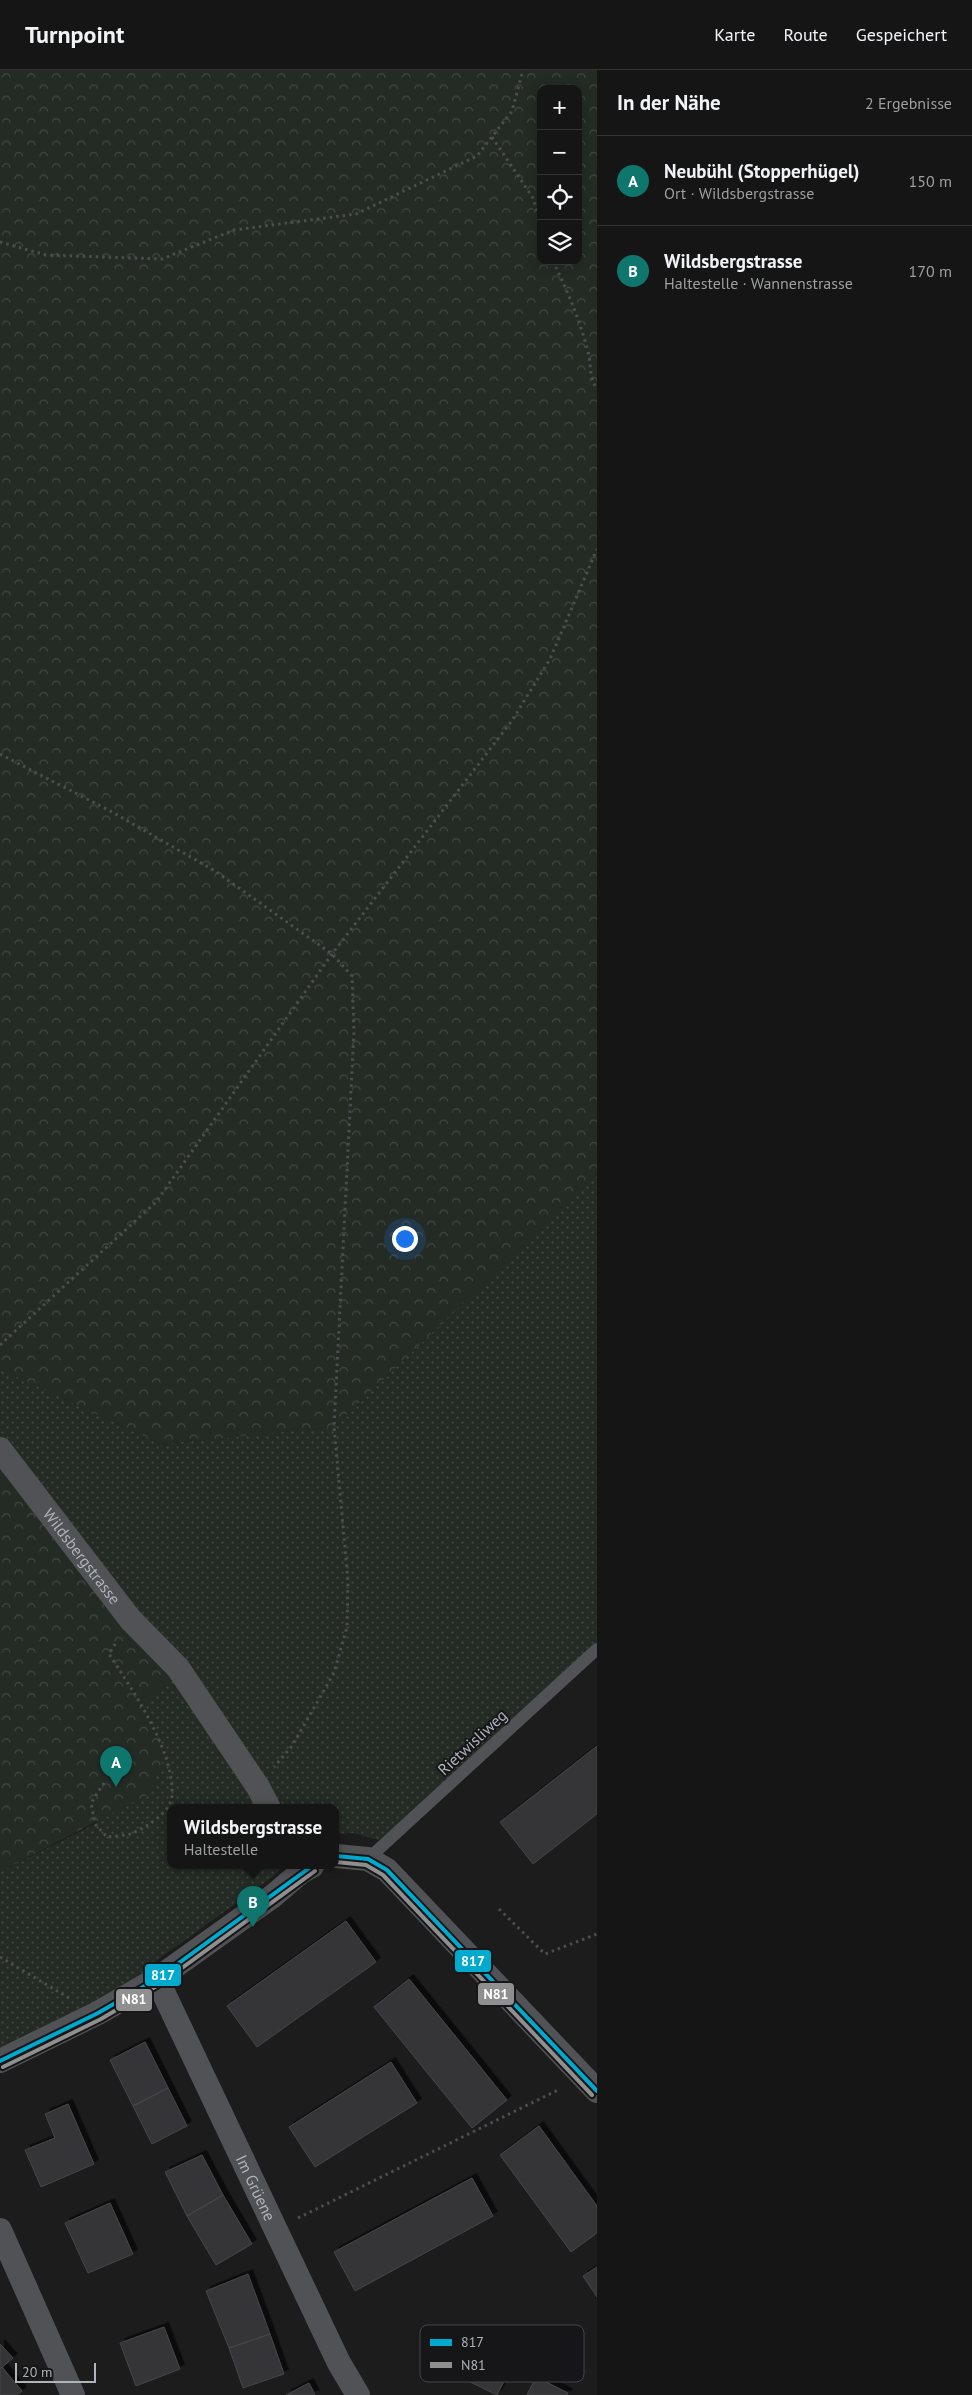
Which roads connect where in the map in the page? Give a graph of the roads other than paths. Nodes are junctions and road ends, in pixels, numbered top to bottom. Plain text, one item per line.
1 (0, 1449) edge
2 (597, 1648) edge
3 (267, 1804) edge
4 (339, 1856) edge
5 (368, 1859) junction
6 (303, 1869) edge
7 (157, 1979) junction
8 (0, 2061) edge
9 (590, 2084) edge
10 (0, 2230) edge
11 (73, 2395) edge
12 (358, 2395) edge

1 - 3 street, Wildsbergstrasse
2 - 5 lane, Rietwisliweg
4 - 5 street
5 - 9 street
6 - 7 street
7 - 8 street
7 - 12 street, Im Grüene
10 - 11 street

